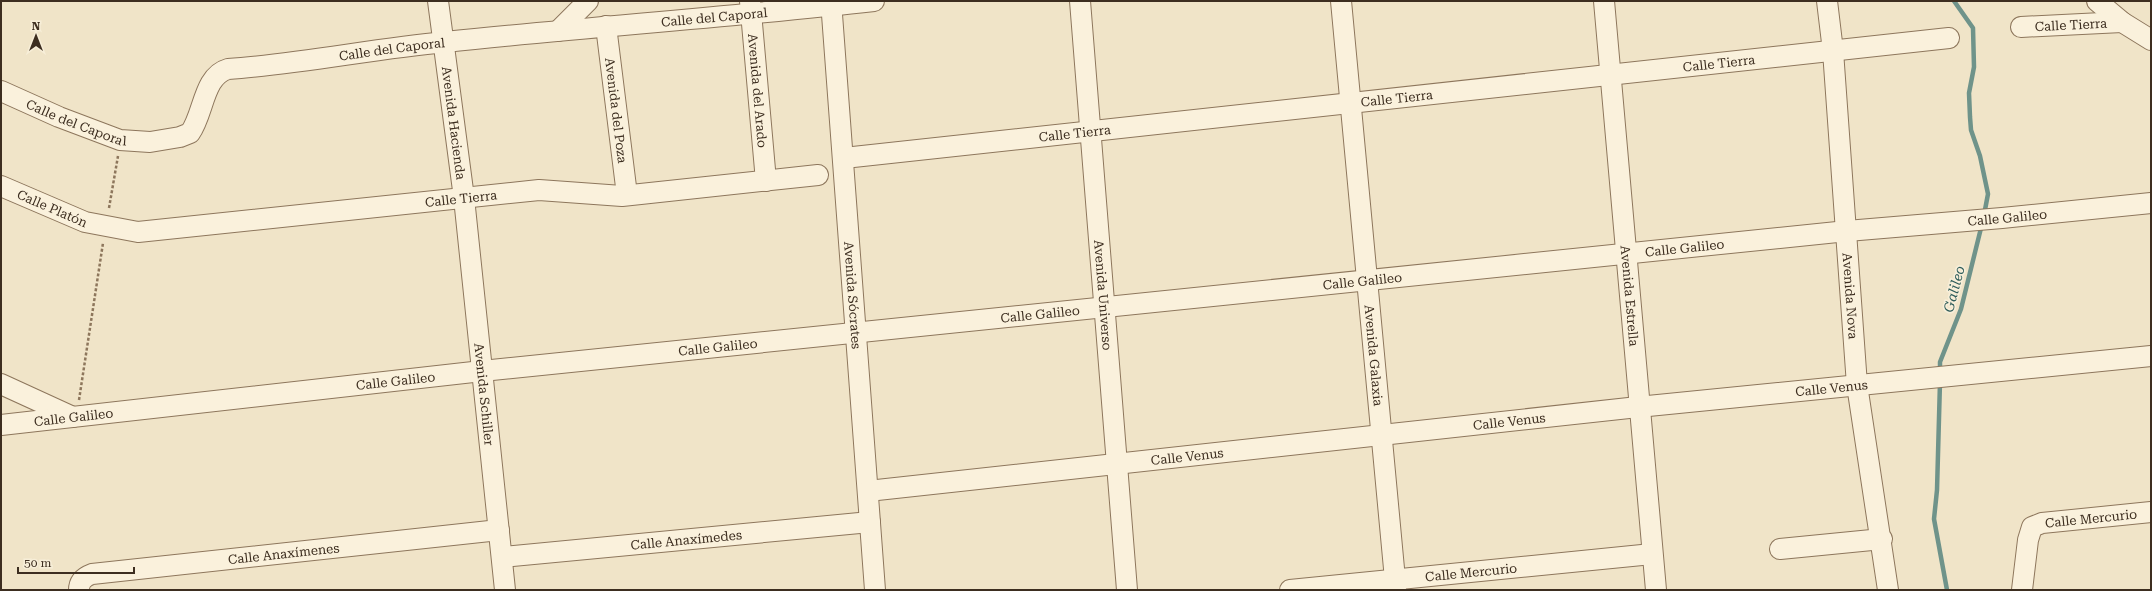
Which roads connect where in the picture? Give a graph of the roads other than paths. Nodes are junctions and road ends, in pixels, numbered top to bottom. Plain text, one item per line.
1 (438, 1) edge
2 (588, 1) edge
3 (874, 1) edge
4 (1080, 1) edge
5 (1341, 1) edge
6 (1604, 1) edge
7 (1827, 1) edge
8 (2097, 1) edge
9 (832, 3) edge
10 (750, 8) edge
11 (2122, 22) junction
12 (606, 26) junction
13 (2021, 27) dead end
14 (558, 31) junction
15 (1949, 38) dead end
16 (2151, 40) edge
17 (443, 42) junction
18 (1833, 51) junction
19 (1610, 76) junction
20 (1, 91) edge
21 (1350, 104) junction
22 (1090, 132) junction
23 (844, 158) junction
24 (818, 175) dead end
25 (766, 180) junction
26 (1, 186) edge
27 (627, 195) junction
28 (464, 198) junction
29 (2151, 202) edge
30 (106, 227) joint
31 (1847, 230) junction
32 (1625, 254) junction
33 (1366, 281) junction
34 (1104, 308) junction
35 (856, 334) junction
36 (2151, 356) edge
37 (482, 371) junction
38 (1, 384) edge
39 (1857, 386) junction
40 (1638, 407) junction
41 (75, 417) junction
42 (1, 425) edge
43 (1381, 435) junction
44 (1117, 464) junction
45 (868, 491) junction
46 (2151, 512) edge
47 (870, 522) junction
48 (499, 530) junction
49 (1882, 539) junction
50 (1780, 549) dead end
51 (1652, 554) junction
52 (502, 557) junction
53 (1395, 585) edge
54 (79, 590) edge
55 (505, 590) edge
56 (875, 590) edge
57 (1128, 590) edge
58 (1290, 590) edge
59 (1656, 590) edge
60 (1888, 590) edge
61 (2022, 590) edge

1 - 17 street, Avenida Hacienda
2 - 14 street
3 - 9 street, Calle del Caporal
4 - 22 street, Avenida Universo
5 - 21 street, Avenida Galaxia
6 - 19 street, Avenida Estrella
7 - 18 street, Avenida Nova
8 - 11 street
9 - 10 street, Calle del Caporal
9 - 23 street, Avenida Sócrates
10 - 12 street, Calle del Caporal
10 - 25 street, Avenida del Arado
11 - 13 street, Calle Tierra
11 - 16 street
12 - 14 street, Calle del Caporal
12 - 27 street, Avenida del Poza
14 - 17 street, Calle del Caporal
15 - 18 street, Calle Tierra
17 - 20 street, Calle del Caporal
17 - 28 street, Avenida Hacienda
18 - 19 street, Calle Tierra
18 - 31 street, Avenida Nova
19 - 21 street, Calle Tierra
19 - 32 street, Avenida Estrella
21 - 22 street, Calle Tierra
21 - 33 street, Avenida Galaxia
22 - 23 street, Calle Tierra
22 - 34 street, Avenida Universo
23 - 35 street, Avenida Sócrates
24 - 25 street, Calle Tierra
25 - 27 street, Calle Tierra
26 - 30 street, Calle Platón
27 - 28 street, Calle Tierra
28 - 30 street, Calle Tierra
28 - 37 street, Avenida Schiller
29 - 31 street, Calle Galileo
31 - 32 street, Calle Galileo
31 - 39 street, Avenida Nova
32 - 33 street, Calle Galileo
32 - 40 street, Avenida Estrella
33 - 34 street, Calle Galileo
33 - 43 street, Avenida Galaxia
34 - 35 street, Calle Galileo
34 - 44 street, Avenida Universo
35 - 37 street, Calle Galileo
35 - 45 street, Avenida Sócrates
36 - 39 street, Calle Venus
37 - 41 street, Calle Galileo
37 - 48 street, Avenida Schiller
38 - 41 street
39 - 40 street, Calle Venus
39 - 49 street, Avenida Nova
40 - 43 street, Calle Venus
40 - 51 street, Avenida Estrella
41 - 42 street, Calle Galileo
43 - 44 street, Calle Venus
43 - 53 street, Avenida Galaxia
44 - 45 street, Calle Venus
44 - 57 street, Avenida Universo
45 - 47 street, Avenida Sócrates
46 - 61 street, Calle Mercurio
47 - 52 street, Calle Anaxímedes
47 - 56 street, Avenida Sócrates
48 - 52 street, Avenida Schiller
48 - 54 street, Calle Anaxímenes
49 - 50 street
49 - 60 street, Avenida Nova
51 - 53 street, Calle Mercurio
51 - 59 street, Avenida Estrella
52 - 55 street, Avenida Schiller
53 - 58 street, Calle Mercurio

